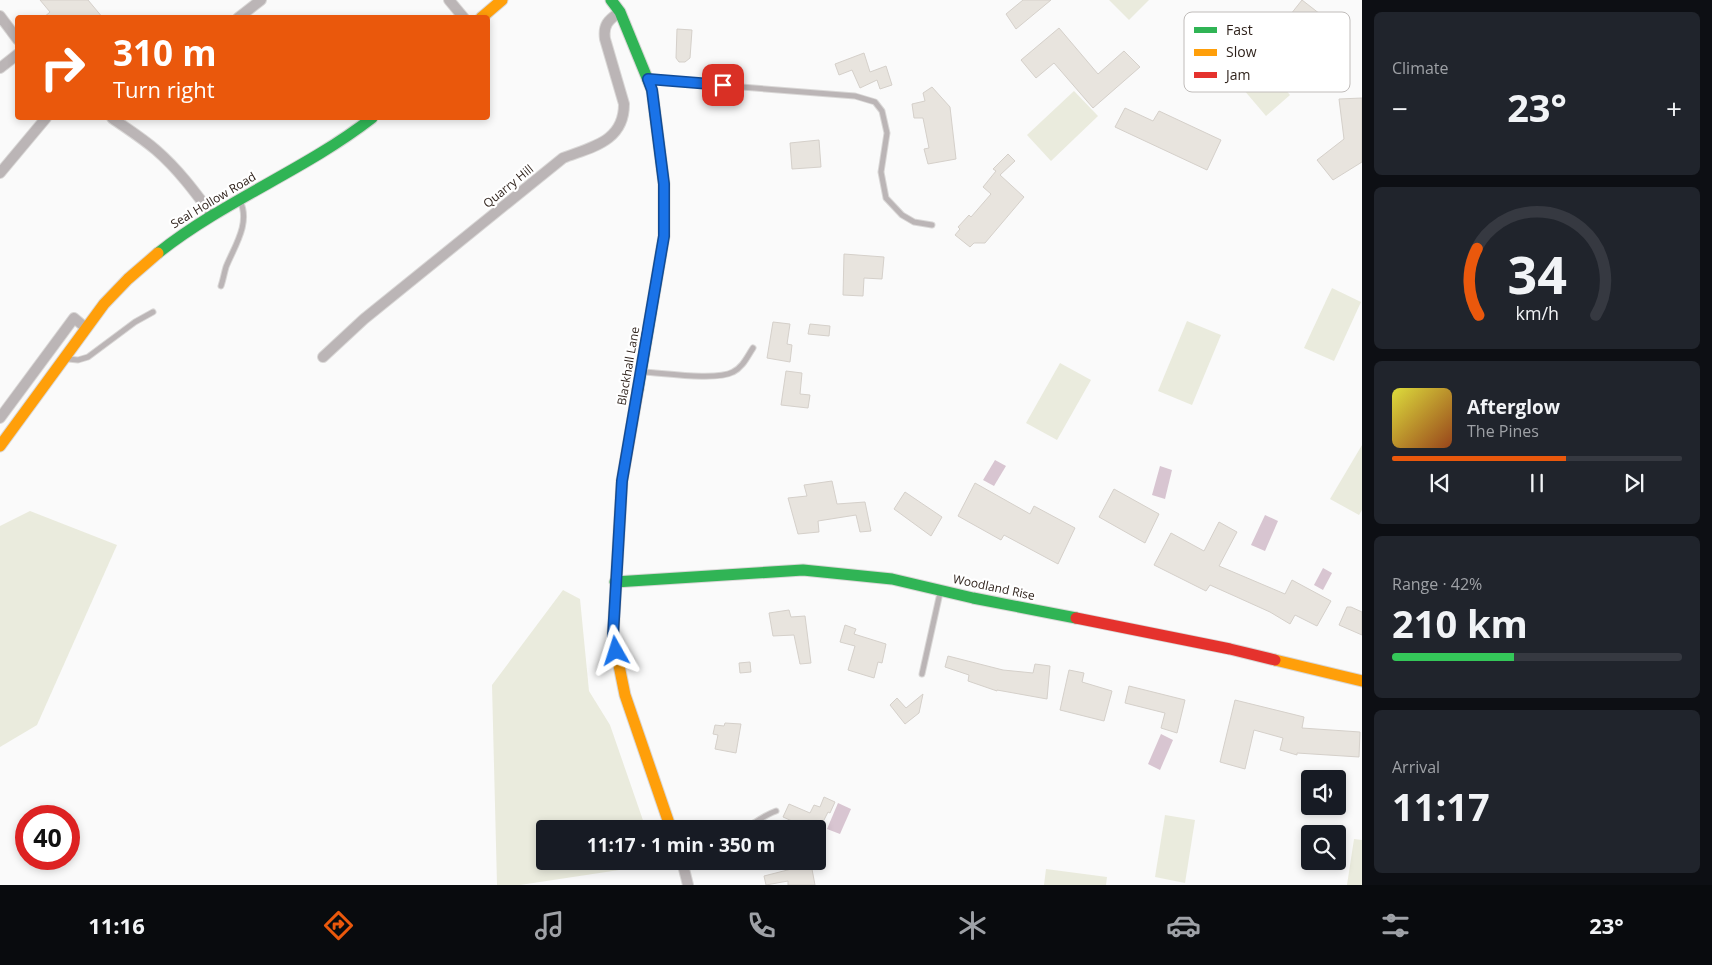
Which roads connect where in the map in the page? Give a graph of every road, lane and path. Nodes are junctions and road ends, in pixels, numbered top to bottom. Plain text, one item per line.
1 (261, 0) edge
2 (449, 0) edge
3 (502, 0) edge
4 (611, 0) edge
5 (620, 12) junction
6 (242, 15) edge
7 (462, 15) edge
8 (484, 15) edge
9 (0, 16) edge
10 (15, 36) edge
11 (15, 56) edge
12 (0, 68) edge
13 (648, 79) junction
14 (44, 120) edge
15 (115, 120) edge
16 (369, 120) edge
17 (0, 172) edge
18 (240, 200) junction
19 (212, 215) junction
20 (932, 225) dead end
21 (221, 286) dead end
22 (153, 312) dead end
23 (86, 328) junction
24 (752, 348) dead end
25 (323, 356) dead end
26 (65, 358) junction
27 (641, 372) junction
28 (0, 419) edge
29 (13, 428) junction
30 (0, 446) edge
31 (615, 582) junction
32 (940, 590) junction
33 (922, 674) dead end
34 (1362, 681) edge
35 (776, 811) dead end
36 (668, 820) edge
37 (759, 820) edge
38 (684, 870) edge
39 (688, 885) edge

1 - 6 street
2 - 7 street
3 - 8 street
4 - 5 street, Blackhall Lane
5 - 13 street, Blackhall Lane
5 - 25 street, Quarry Hill
9 - 10 street
11 - 12 street
13 - 20 lane
13 - 27 street, Blackhall Lane
14 - 17 street
15 - 19 street
16 - 18 street, Seal Hollow Road
18 - 19 street, Seal Hollow Road
18 - 21 lane
19 - 23 street, Seal Hollow Road
22 - 26 lane
23 - 26 street, Seal Hollow Road
23 - 28 street
24 - 27 lane
26 - 29 street, Seal Hollow Road
27 - 31 street, Blackhall Lane
28 - 29 street
29 - 30 street, Seal Hollow Road
31 - 32 street, Woodland Rise
31 - 36 street, Blackhall Lane
32 - 33 lane
32 - 34 street, Woodland Rise
35 - 37 lane
38 - 39 street

